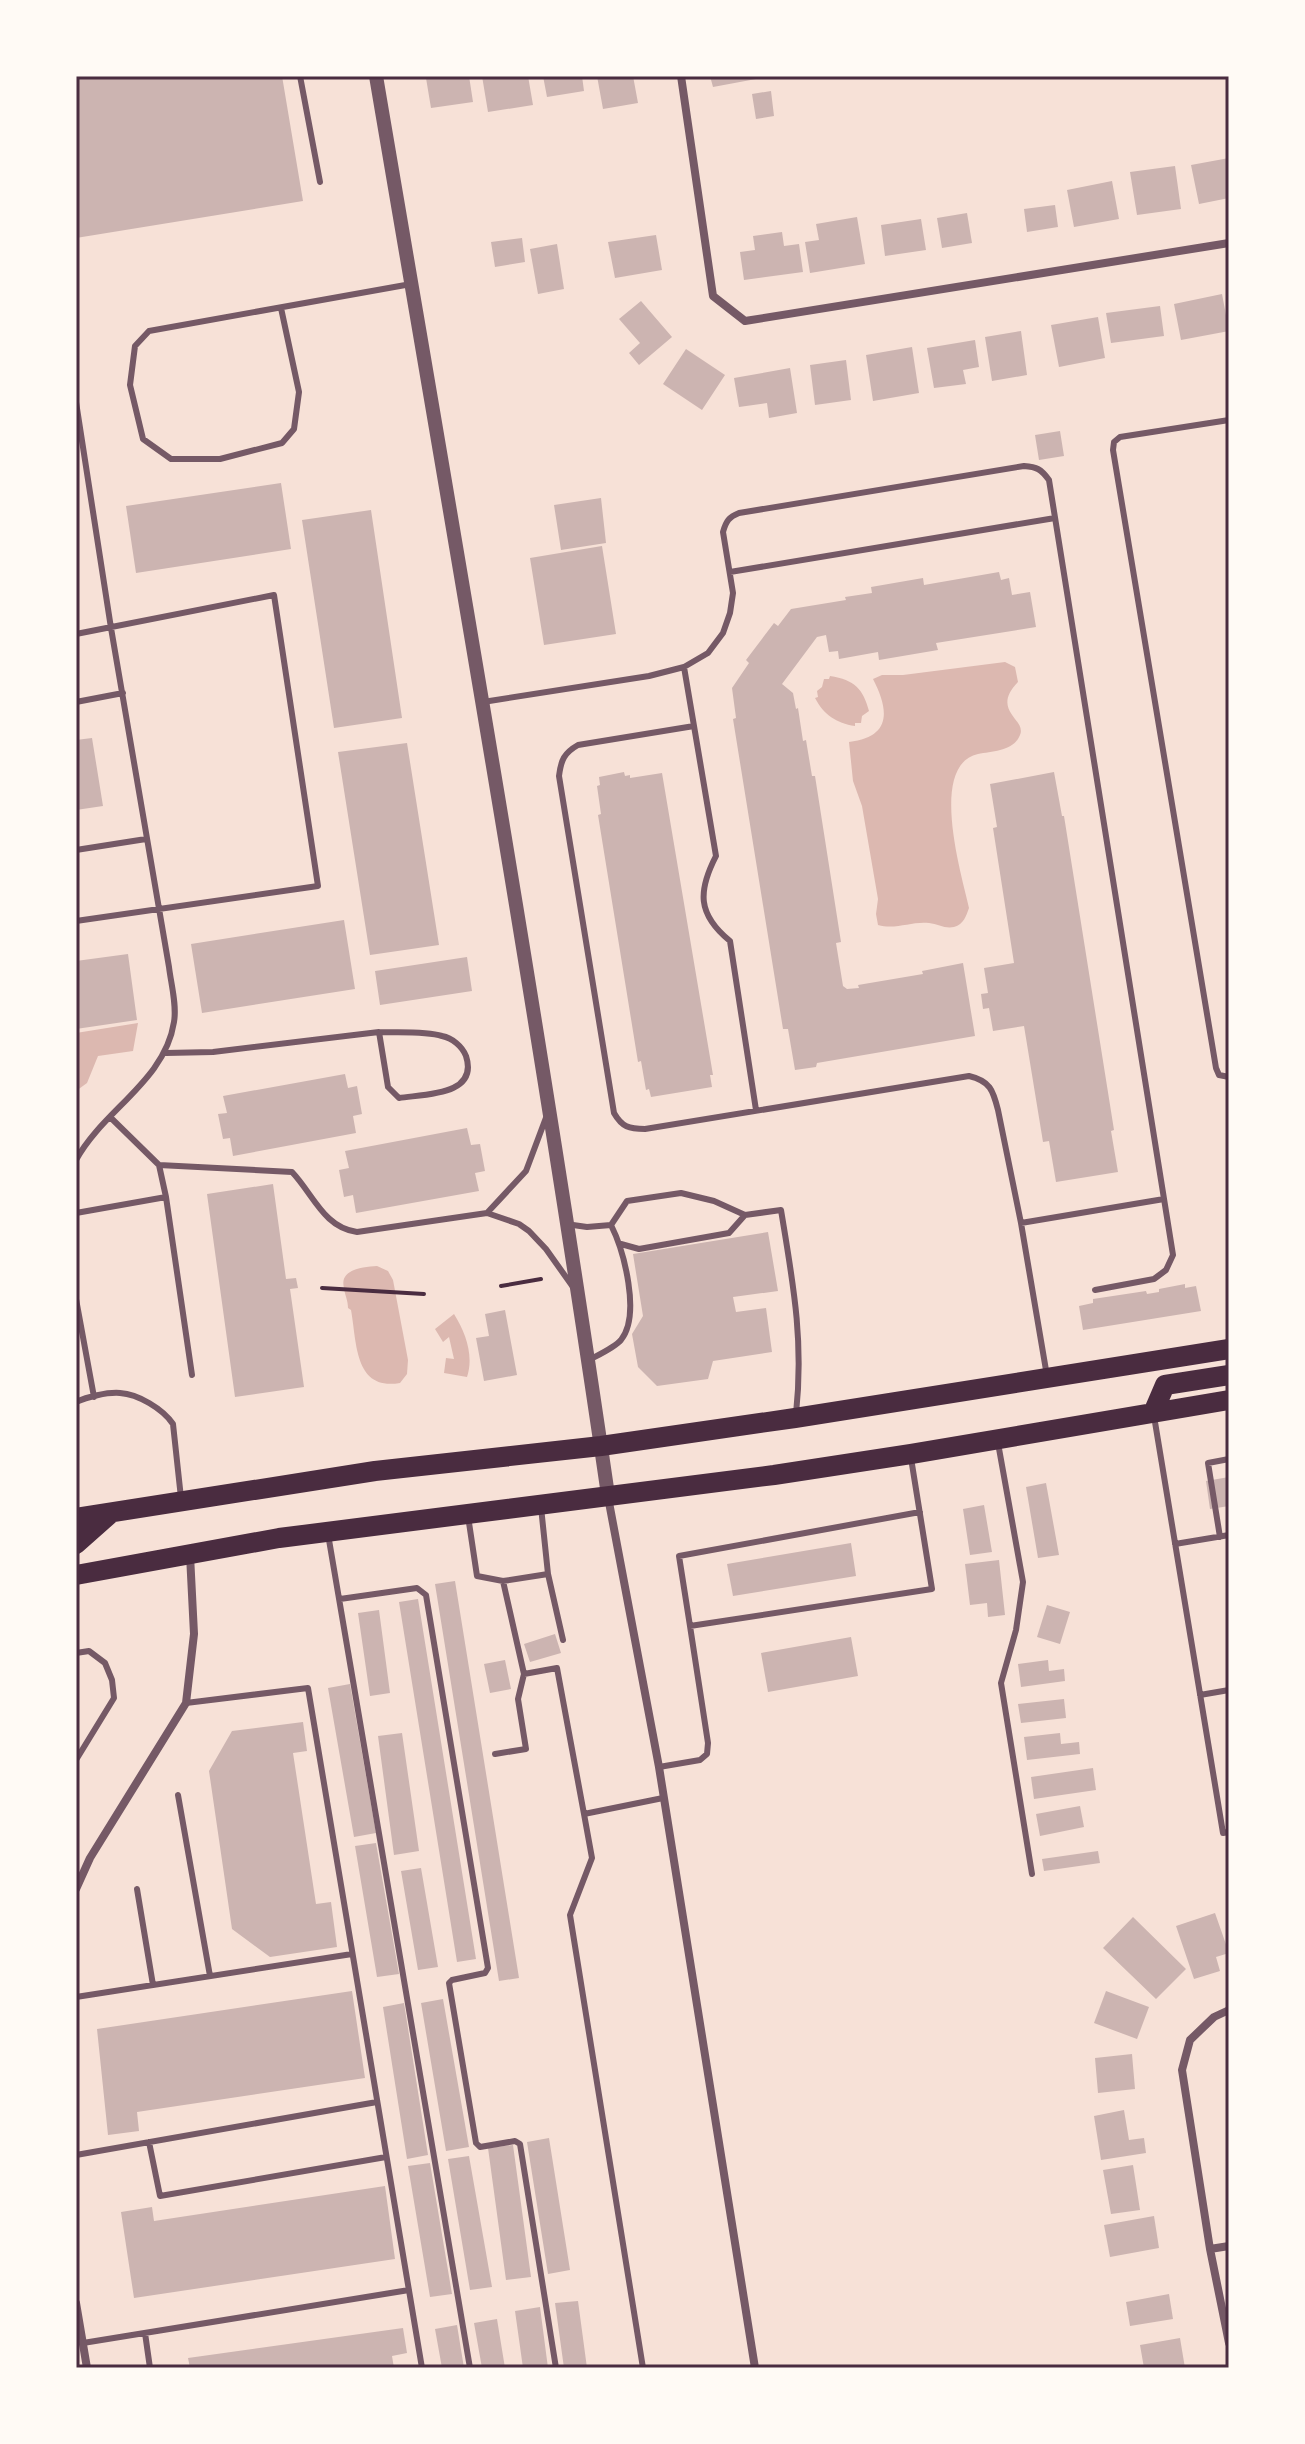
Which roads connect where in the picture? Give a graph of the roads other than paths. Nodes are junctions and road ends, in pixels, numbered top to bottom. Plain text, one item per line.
1 (300, 76) edge
2 (376, 76) edge
3 (681, 76) edge
4 (320, 182) dead end
5 (1229, 243) edge
6 (411, 284) junction
7 (281, 308) junction
8 (76, 402) edge
9 (1229, 420) edge
10 (1055, 518) junction
11 (730, 572) junction
12 (111, 628) junction
13 (76, 634) edge
14 (684, 667) junction
15 (123, 693) junction
16 (76, 702) edge
17 (483, 702) junction
18 (694, 726) junction
19 (146, 839) junction
20 (76, 850) edge
21 (158, 909) junction
22 (76, 921) edge
23 (379, 1032) junction
24 (166, 1053) junction
25 (1229, 1077) edge
26 (548, 1110) junction
27 (756, 1110) junction
28 (110, 1117) junction
29 (76, 1160) edge
30 (159, 1165) junction
31 (166, 1197) junction
32 (1164, 1199) junction
33 (76, 1213) edge
34 (487, 1213) junction
35 (745, 1215) junction
36 (1021, 1223) junction
37 (566, 1224) junction
38 (611, 1225) junction
39 (621, 1244) junction
40 (1095, 1290) dead end
41 (578, 1294) junction
42 (76, 1299) edge
43 (1229, 1349) edge
44 (589, 1360) junction
45 (192, 1375) dead end
46 (1229, 1375) edge
47 (1048, 1378) junction
48 (94, 1397) junction
49 (1229, 1400) edge
50 (76, 1402) edge
51 (1153, 1413) junction
52 (795, 1418) junction
53 (998, 1439) junction
54 (601, 1446) junction
55 (911, 1454) junction
56 (1228, 1460) edge
57 (1229, 1468) edge
58 (608, 1495) junction
59 (182, 1501) junction
60 (540, 1503) junction
61 (467, 1512) junction
62 (920, 1512) junction
63 (111, 1513) junction
64 (76, 1518) edge
65 (328, 1531) junction
66 (1229, 1535) edge
67 (1220, 1537) junction
68 (76, 1544) edge
69 (1175, 1544) junction
70 (190, 1554) junction
71 (548, 1574) junction
72 (76, 1575) edge
73 (503, 1581) junction
74 (340, 1599) junction
75 (690, 1626) junction
76 (563, 1640) dead end
77 (76, 1653) edge
78 (524, 1674) junction
79 (1229, 1690) edge
80 (1200, 1695) junction
81 (186, 1703) junction
82 (495, 1754) dead end
83 (76, 1760) edge
84 (659, 1767) junction
85 (178, 1795) dead end
86 (663, 1798) junction
87 (584, 1814) junction
88 (1229, 1832) edge
89 (1032, 1874) dead end
90 (76, 1889) edge
91 (137, 1889) dead end
92 (352, 1954) junction
93 (210, 1976) junction
94 (153, 1985) junction
95 (76, 1997) edge
96 (1229, 2010) edge
97 (377, 2102) junction
98 (149, 2142) junction
99 (76, 2155) edge
100 (386, 2157) junction
101 (1229, 2246) edge
102 (1210, 2249) junction
103 (409, 2290) junction
104 (76, 2303) edge
105 (145, 2333) junction
106 (83, 2343) junction
107 (1229, 2343) edge
108 (87, 2368) edge
109 (150, 2368) edge
110 (422, 2368) edge
111 (470, 2368) edge
112 (556, 2368) edge
113 (643, 2368) edge
114 (755, 2368) edge

1 - 4 lane
2 - 6 street
3 - 5 street
6 - 7 lane
6 - 17 street
7 - 7 lane
8 - 12 lane
9 - 25 lane
10 - 11 lane
10 - 11 lane
10 - 32 lane
11 - 14 lane
12 - 13 lane
12 - 15 lane
12 - 21 lane
14 - 17 lane
14 - 18 lane
15 - 16 lane
15 - 19 lane
17 - 26 street
18 - 27 lane
18 - 27 lane
19 - 20 lane
19 - 21 lane
21 - 22 lane
21 - 24 lane
23 - 23 lane
23 - 24 lane
24 - 28 lane
26 - 34 lane
26 - 37 street
27 - 36 lane
28 - 29 lane
28 - 30 lane
30 - 31 lane
30 - 34 lane
31 - 33 lane
31 - 45 lane
32 - 36 lane
32 - 40 lane
34 - 41 lane
35 - 38 lane
35 - 39 lane
35 - 52 lane
36 - 47 lane
37 - 38 lane
37 - 41 street
38 - 39 lane
39 - 44 lane
41 - 44 street
42 - 48 lane
43 - 47 main road
44 - 54 street
46 - 51 main road
47 - 52 main road
48 - 50 lane
48 - 59 lane
49 - 51 main road
51 - 53 main road
51 - 69 lane
52 - 54 main road
53 - 55 main road
53 - 89 lane
54 - 58 street
54 - 59 main road
55 - 58 main road
55 - 62 lane
56 - 57 lane
56 - 67 lane
58 - 60 main road
58 - 84 street
59 - 63 main road
60 - 61 main road
60 - 71 lane
61 - 65 main road
61 - 73 lane
62 - 75 lane
62 - 75 lane
63 - 64 main road
63 - 68 main road
65 - 70 main road
65 - 74 lane
66 - 67 lane
67 - 69 lane
69 - 80 lane
70 - 72 main road
70 - 81 street
71 - 73 lane
71 - 76 lane
73 - 78 lane
74 - 111 lane
74 - 112 lane
75 - 84 lane
77 - 83 lane
78 - 82 lane
78 - 87 lane
79 - 80 lane
80 - 88 lane
81 - 90 street
81 - 92 lane
84 - 86 street
85 - 93 lane
86 - 87 lane
86 - 114 street
87 - 113 lane
91 - 94 lane
92 - 93 lane
92 - 97 lane
93 - 94 lane
94 - 95 lane
96 - 102 street
97 - 98 lane
97 - 100 lane
98 - 99 lane
98 - 100 lane
100 - 103 lane
101 - 102 street
102 - 107 street
103 - 105 lane
103 - 110 lane
104 - 106 street
105 - 106 lane
105 - 109 lane
106 - 108 street

